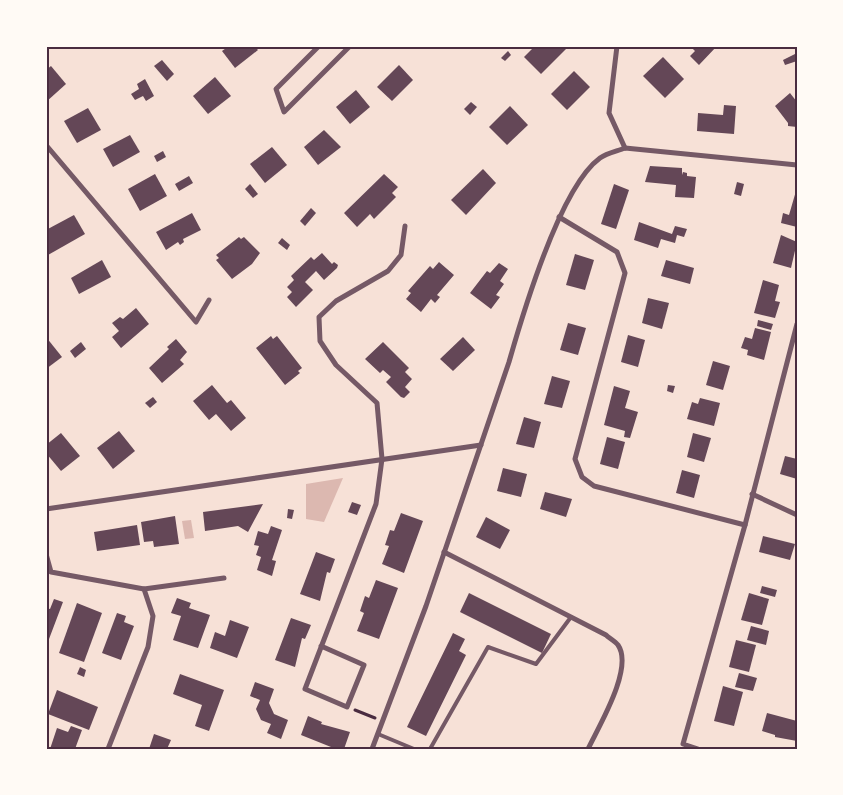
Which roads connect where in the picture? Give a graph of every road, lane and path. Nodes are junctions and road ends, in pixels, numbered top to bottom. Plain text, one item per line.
1 (319, 46) edge
2 (350, 46) edge
3 (617, 46) edge
4 (46, 145) edge
5 (625, 148) junction
6 (797, 165) edge
7 (559, 217) junction
8 (405, 226) dead end
9 (209, 300) dead end
10 (797, 324) edge
11 (481, 445) junction
12 (382, 460) junction
13 (752, 494) junction
14 (46, 509) edge
15 (797, 515) edge
16 (745, 525) junction
17 (444, 552) junction
18 (46, 554) edge
19 (51, 572) junction
20 (46, 576) edge
21 (224, 578) dead end
22 (144, 589) junction
23 (572, 617) junction
24 (321, 646) junction
25 (347, 707) junction
26 (382, 721) junction
27 (378, 734) junction
28 (108, 749) edge
29 (372, 749) edge
30 (414, 749) edge
31 (430, 749) edge
32 (588, 749) edge
33 (698, 749) edge

1 - 2 street
3 - 5 street
4 - 9 street
5 - 6 street
5 - 7 street
7 - 11 street
7 - 16 street
8 - 12 street
10 - 13 street
11 - 12 street
11 - 17 street
12 - 14 street
12 - 24 street
13 - 15 street
13 - 16 street
16 - 33 street
17 - 23 street
17 - 26 street
18 - 19 street
19 - 20 street
19 - 22 street
21 - 22 street
22 - 28 street
23 - 31 lane
23 - 32 street
24 - 25 street
24 - 25 street
25 - 26 path
26 - 27 street
27 - 29 street
27 - 30 lane

